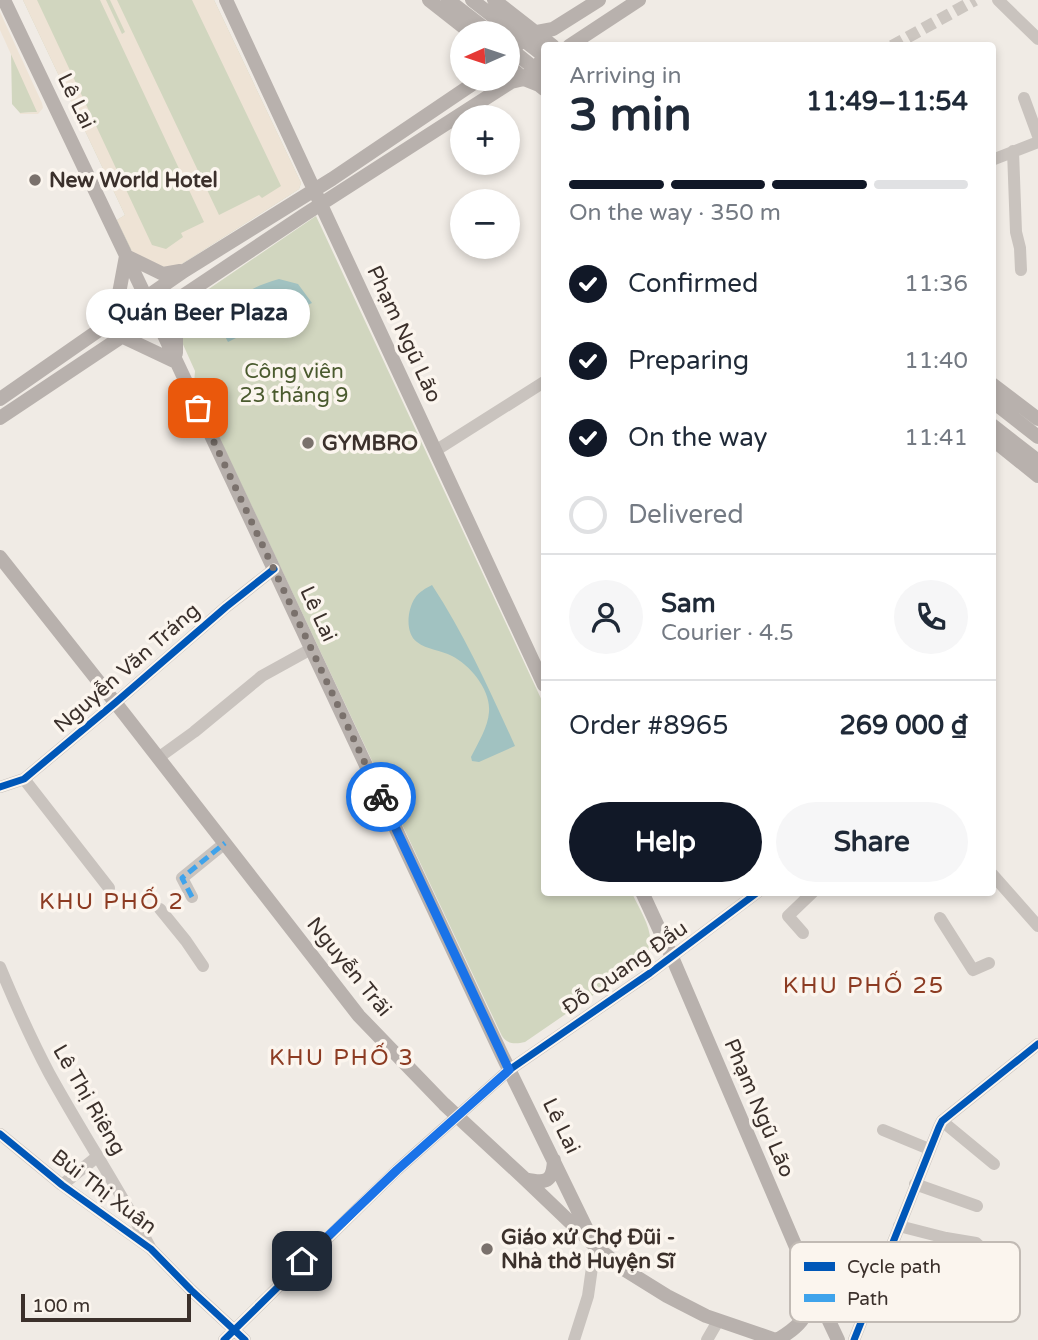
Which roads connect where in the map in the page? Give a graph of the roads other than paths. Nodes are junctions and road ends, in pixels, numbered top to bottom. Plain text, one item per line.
1 (4, 0) edge
2 (226, 0) edge
3 (429, 0) edge
4 (449, 0) edge
5 (494, 0) edge
6 (599, 0) edge
7 (639, 0) edge
8 (998, 0) edge
9 (471, 13) edge
10 (530, 35) junction
11 (1038, 39) edge
12 (520, 42) edge
13 (545, 42) edge
14 (575, 42) edge
15 (520, 57) edge
16 (520, 66) edge
17 (538, 68) edge
18 (541, 87) edge
19 (462, 91) edge
20 (1024, 98) dead end
21 (1038, 136) edge
22 (1038, 142) edge
23 (1013, 151) junction
24 (996, 158) edge
25 (314, 190) junction
26 (321, 205) junction
27 (126, 256) junction
28 (1021, 270) dead end
29 (184, 271) junction
30 (192, 290) junction
31 (146, 297) junction
32 (155, 315) junction
33 (114, 320) junction
34 (121, 336) junction
35 (176, 362) junction
36 (541, 384) edge
37 (996, 388) edge
38 (0, 399) edge
39 (996, 403) edge
40 (1028, 417) edge
41 (0, 418) edge
42 (996, 429) edge
43 (1038, 437) edge
44 (996, 441) edge
45 (1014, 449) junction
46 (435, 451) junction
47 (1038, 461) edge
48 (1038, 476) edge
49 (0, 558) edge
50 (274, 569) junction
51 (311, 649) junction
52 (541, 679) edge
53 (115, 703) junction
54 (158, 758) junction
55 (24, 779) junction
56 (0, 787) edge
57 (225, 843) junction
58 (996, 879) edge
59 (109, 888) dead end
60 (644, 896) edge
61 (753, 896) edge
62 (803, 896) edge
63 (192, 897) dead end
64 (160, 909) dead end
65 (940, 918) dead end
66 (1038, 926) edge
67 (803, 933) dead end
68 (672, 957) junction
69 (989, 962) dead end
70 (203, 966) dead end
71 (0, 967) edge
72 (1038, 1044) edge
73 (509, 1070) junction
74 (457, 1117) junction
75 (942, 1121) junction
76 (883, 1130) dead end
77 (0, 1134) edge
78 (929, 1149) junction
79 (98, 1156) junction
80 (554, 1160) junction
81 (994, 1164) dead end
82 (525, 1179) junction
83 (915, 1184) junction
84 (62, 1185) junction
85 (977, 1206) dead end
86 (900, 1226) junction
87 (794, 1242) edge
88 (893, 1242) edge
89 (968, 1242) edge
90 (595, 1246) junction
91 (151, 1249) junction
92 (718, 1321) junction
93 (801, 1322) edge
94 (831, 1322) edge
95 (861, 1322) edge
96 (233, 1329) junction
97 (224, 1340) edge
98 (244, 1340) edge
99 (574, 1340) edge
100 (707, 1340) edge
101 (776, 1340) edge
102 (841, 1340) edge
103 (854, 1340) edge

1 - 27 main road, Lê Lai
2 - 25 main road, Phạm Ngũ Lão
3 - 9 main road
4 - 9 main road
5 - 10 main road
6 - 10 main road
7 - 14 main road
8 - 11 street
9 - 10 main road
10 - 12 main road
10 - 13 main road
10 - 17 main road
15 - 17 main road
16 - 17 main road
17 - 18 main road
17 - 26 main road
19 - 25 main road
20 - 21 street
22 - 23 street
23 - 24 street
23 - 28 street
25 - 26 main road, Phạm Ngũ Lão
25 - 29 main road
26 - 30 main road
26 - 46 main road, Phạm Ngũ Lão
27 - 29 main road
27 - 31 main road, Lê Lai
27 - 33 main road
29 - 31 main road
30 - 32 main road
30 - 35 main road
31 - 32 main road, Lê Lai
31 - 33 main road
32 - 34 main road
32 - 35 main road, Lê Lai
33 - 38 main road
34 - 35 main road
34 - 41 main road
35 - 50 main road, Lê Lai
36 - 46 street
37 - 40 main road
39 - 40 main road
40 - 43 main road
42 - 45 main road
44 - 45 main road
45 - 47 main road
45 - 48 main road
46 - 52 main road, Phạm Ngũ Lão
49 - 53 main road, Nguyễn Trãi
50 - 51 main road, Lê Lai
50 - 53 street, Nguyễn Văn Tráng
51 - 54 street
51 - 73 main road, Lê Lai
53 - 54 main road, Nguyễn Trãi
53 - 55 street, Nguyễn Văn Tráng
54 - 57 main road, Nguyễn Trãi
55 - 56 street, Nguyễn Văn Tráng
55 - 59 street
57 - 63 street
57 - 74 main road, Nguyễn Trãi
58 - 66 street
60 - 68 main road, Phạm Ngũ Lão
61 - 68 street, Ðỗ Quang Ðẩu
62 - 67 street
64 - 70 street
65 - 69 street
68 - 73 street, Ðỗ Quang Ðẩu
68 - 87 main road, Phạm Ngũ Lão
71 - 79 street, Lê Thị Riêng
72 - 75 street
73 - 74 street, Ðỗ Quang Ðẩu
73 - 80 main road, Lê Lai
74 - 82 main road, Nguyễn Trãi
74 - 96 street, Ðỗ Quang Ðẩu
75 - 78 street
75 - 81 street
76 - 78 street
77 - 84 street, Bùi Thị Xuân
78 - 83 street
79 - 84 street
79 - 91 street, Lê Thị Riêng
80 - 82 main road
80 - 90 main road, Lê Lai
82 - 90 main road, Nguyễn Trãi
83 - 85 street
83 - 86 street
84 - 91 street, Bùi Thị Xuân
86 - 88 street
86 - 89 street
90 - 92 main road, Nguyễn Trãi
90 - 99 street
91 - 96 street, Bùi Thị Xuân
92 - 100 street
92 - 101 main road, Nguyễn Trãi
93 - 101 main road
94 - 102 main road, Phạm Ngũ Lão
95 - 103 street
96 - 97 street, Ðỗ Quang Ðẩu
96 - 98 street, Bùi Thị Xuân
102 - 103 main road

